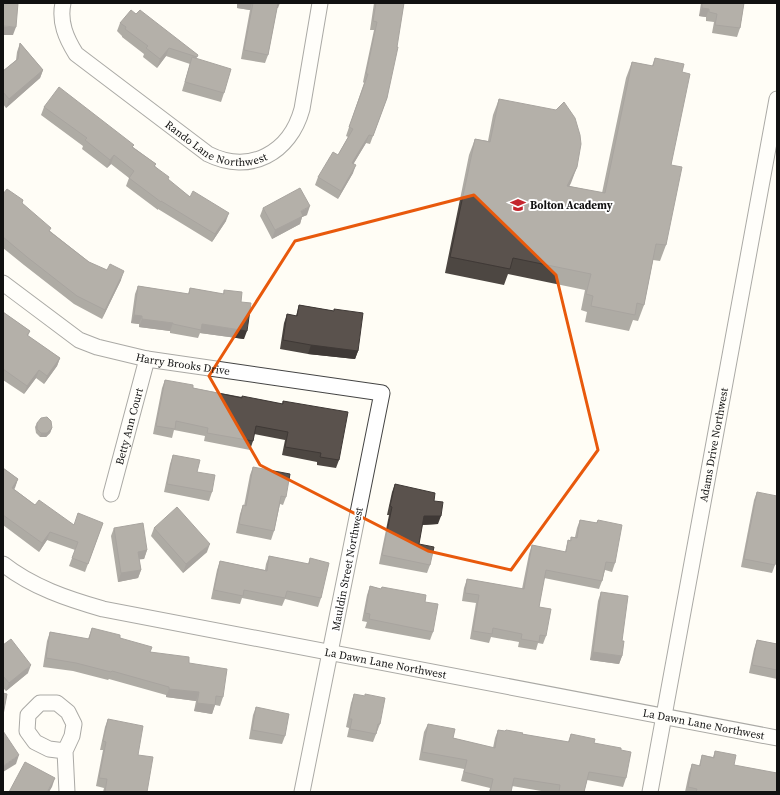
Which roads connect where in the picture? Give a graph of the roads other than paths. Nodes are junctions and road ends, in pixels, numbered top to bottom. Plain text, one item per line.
1 (63, 3) edge
2 (320, 3) edge
3 (777, 99) edge
4 (3, 283) edge
5 (147, 359) junction
6 (382, 393) joint
7 (111, 494) dead end
8 (3, 564) edge
9 (330, 652) junction
10 (665, 716) junction
11 (777, 738) edge
12 (65, 751) dead end
13 (67, 792) edge
14 (302, 792) edge
15 (650, 792) edge

1 - 2 street, Rando Lane Northwest
3 - 10 street, Adams Drive Northwest
4 - 5 street, Harry Brooks Drive
5 - 6 street, Harry Brooks Drive
5 - 7 street, Betty Ann Court
6 - 9 street, Mauldin Street Northwest
8 - 9 street, La Dawn Lane Northwest
9 - 10 street, La Dawn Lane Northwest
9 - 14 street, Mauldin Street Northwest
10 - 11 street, La Dawn Lane Northwest
10 - 15 street, Adams Drive Northwest
12 - 13 street

